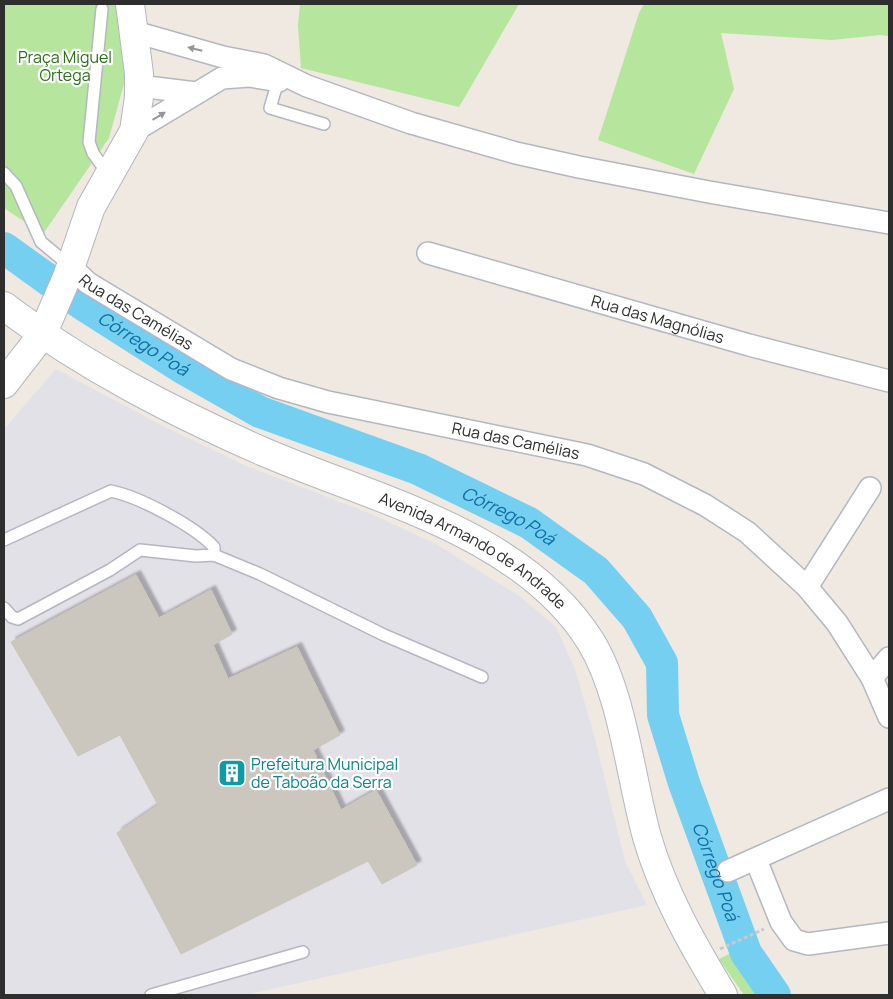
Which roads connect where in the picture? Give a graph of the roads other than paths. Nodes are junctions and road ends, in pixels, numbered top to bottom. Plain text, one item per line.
1 (130, 4) edge
2 (102, 9) dead end
3 (135, 32) junction
4 (223, 57) junction
5 (222, 78) junction
6 (278, 81) junction
7 (139, 86) junction
8 (306, 86) junction
9 (196, 93) junction
10 (324, 124) dead end
11 (134, 131) junction
12 (4, 172) edge
13 (108, 174) junction
14 (889, 222) edge
15 (428, 253) dead end
16 (69, 271) junction
17 (4, 306) edge
18 (46, 329) junction
19 (6, 377) edge
20 (889, 380) edge
21 (870, 488) dead end
22 (4, 540) edge
23 (214, 555) junction
24 (807, 587) junction
25 (4, 608) edge
26 (889, 658) edge
27 (482, 677) dead end
28 (872, 678) junction
29 (889, 717) edge
30 (889, 800) edge
31 (756, 860) junction
32 (728, 871) dead end
33 (889, 933) edge
34 (303, 952) dead end
35 (151, 995) edge
36 (723, 995) edge

1 - 3 street
2 - 13 lane
4 -> 3 street
3 - 7 street
4 - 5 street
4 - 8 street
5 - 6 street
5 - 9 street
6 - 8 street
6 - 10 lane
7 - 9 street
7 - 11 street
8 - 14 street
11 -> 9 street
11 - 13 street
12 - 16 lane
13 - 16 street
15 - 20 street, Rua das Magnólias
16 - 18 street
16 - 24 street, Rua das Camélias
17 - 18 street, Avenida Armando de Andrade
18 - 19 street
18 - 36 street, Avenida Armando de Andrade
21 - 24 street
22 - 23 lane
23 - 25 lane
23 - 27 lane
24 - 28 street, Rua das Camélias
26 - 28 street
28 - 29 street, Rua das Camélias
30 - 31 street
31 - 32 street
31 - 33 street
34 - 35 lane

